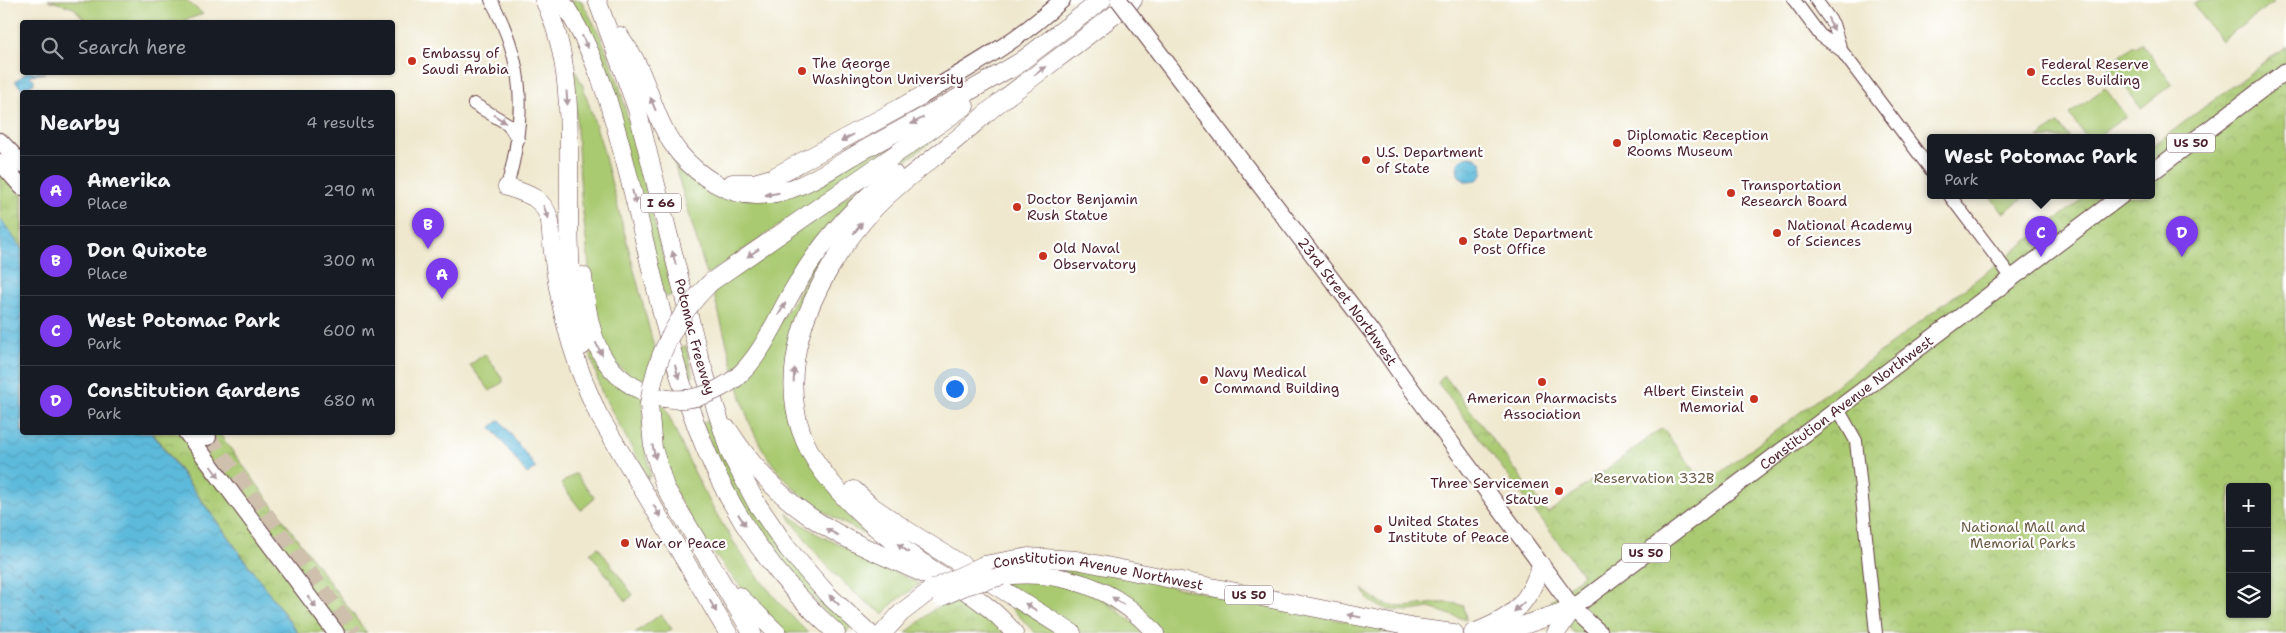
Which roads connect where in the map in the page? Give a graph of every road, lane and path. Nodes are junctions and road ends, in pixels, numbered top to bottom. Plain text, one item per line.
1 (491, 0) edge
2 (544, 0) edge
3 (562, 0) edge
4 (1062, 0) edge
5 (1102, 0) edge
6 (1130, 0) edge
7 (1794, 0) edge
8 (1816, 0) edge
9 (598, 1) edge
10 (1841, 50) junction
11 (1020, 62) junction
12 (2286, 71) edge
13 (920, 97) joint
14 (1002, 100) junction
15 (474, 104) dead end
16 (518, 140) junction
17 (0, 141) edge
18 (570, 146) junction
19 (0, 162) edge
20 (20, 162) edge
21 (1927, 165) edge
22 (2155, 170) edge
23 (705, 175) junction
24 (20, 185) edge
25 (507, 187) joint
26 (1952, 199) edge
27 (2117, 199) edge
28 (2012, 278) junction
29 (656, 401) junction
30 (715, 406) junction
31 (796, 409) junction
32 (1838, 409) junction
33 (188, 435) edge
34 (623, 454) junction
35 (1541, 565) junction
36 (715, 568) junction
37 (936, 593) junction
38 (973, 595) junction
39 (1573, 608) junction
40 (887, 627) edge
41 (336, 633) edge
42 (728, 633) edge
43 (752, 633) edge
44 (777, 633) edge
45 (836, 633) edge
46 (870, 633) edge
47 (1014, 633) edge
48 (1072, 633) edge
49 (1155, 633) edge
50 (1454, 633) edge
51 (1473, 633) edge
52 (1483, 633) edge
53 (1556, 633) edge
54 (1584, 633) edge
55 (1600, 633) edge
56 (1876, 633) edge

1 - 16 street
2 -> 18 highway
3 -> 45 highway, Potomac Freeway
4 - 13 main road
5 - 11 highway
14 -> 6 highway
6 - 35 main road, 23rd Street Northwest, bridge
7 - 10 street
8 -> 10 street
23 -> 9 highway
30 -> 9 highway, Potomac Freeway / I 66
10 - 21 street
11 -> 23 highway
11 -> 29 highway, bridge
12 - 22 main road, US 50
13 -> 23 highway
29 -> 14 highway, bridge
31 -> 14 highway
15 -> 16 street
16 - 25 street
17 - 20 main road
18 -> 29 highway
18 - 34 highway
19 - 24 main road
25 -> 34 highway
26 - 28 street
27 - 28 main road, Constitution Avenue Northwest / US 50
28 - 32 main road, Constitution Avenue Northwest / US 50
29 -> 36 highway
38 -> 30 highway, I 66
46 -> 30 highway, Potomac Freeway
38 -> 31 highway
48 -> 31 highway
32 - 39 main road, Constitution Avenue Northwest / US 50
32 - 56 street
33 -> 41 main road
34 -> 42 highway
35 - 39 main road, 23rd Street Northwest
35 -> 51 highway
36 - 43 highway
36 - 44 highway
37 - 40 highway, Constitution Avenue Northwest / US 50
49 -> 37 highway, bridge
50 -> 37 highway, Constitution Avenue Northwest / US 50, bridge
38 - 47 highway, I 66
39 - 52 highway, Constitution Avenue Northwest / US 50
39 - 53 highway, Constitution Avenue Northwest / US 50
39 - 54 main road, 23rd Street Northwest
39 - 55 main road, 23rd Street Northwest

